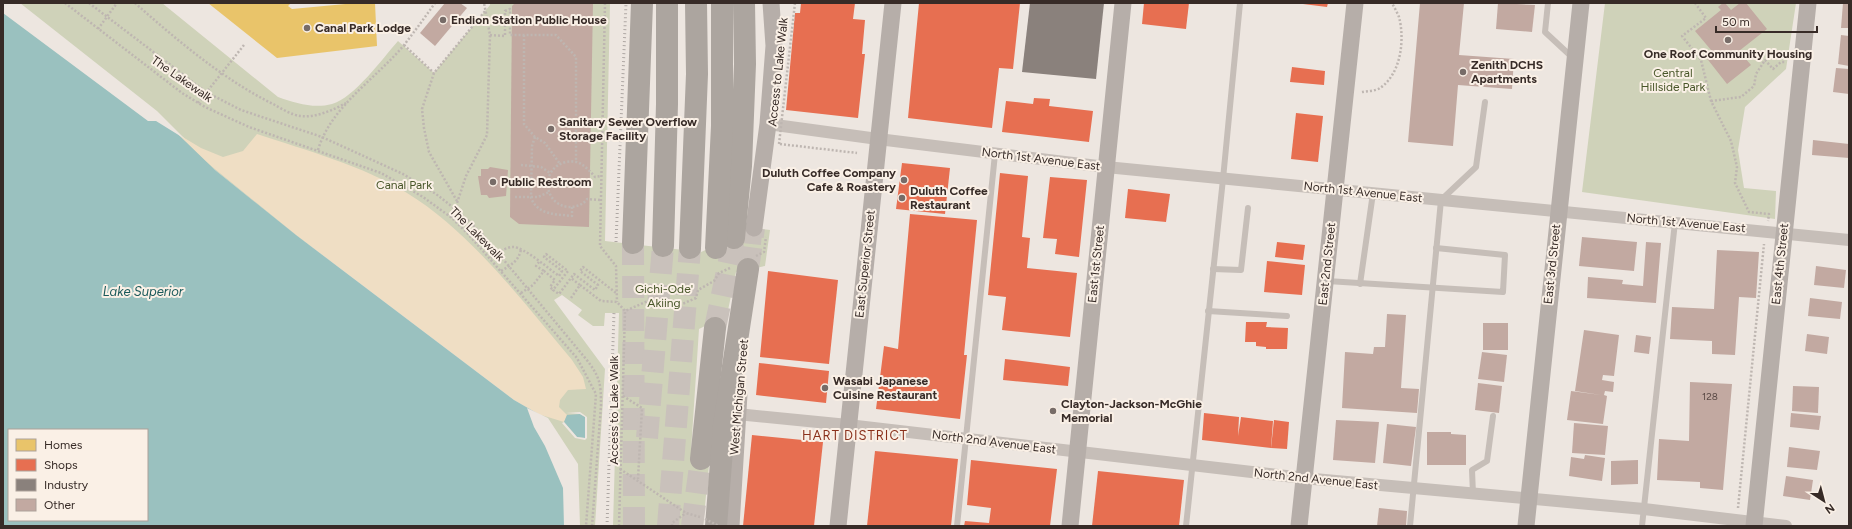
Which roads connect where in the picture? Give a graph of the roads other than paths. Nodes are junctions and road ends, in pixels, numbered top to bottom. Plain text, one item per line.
1 (642, 3) edge
2 (667, 3) edge
3 (696, 3) edge
4 (722, 3) edge
5 (744, 3) edge
6 (771, 3) edge
7 (893, 3) edge
8 (1123, 3) edge
9 (1240, 3) edge
10 (1355, 3) edge
11 (1548, 3) edge
12 (1581, 3) edge
13 (1808, 3) edge
14 (1574, 59) junction
15 (1485, 102) dead end
16 (768, 124) junction
17 (878, 139) junction
18 (995, 154) junction
19 (1106, 167) junction
20 (1223, 179) junction
21 (1335, 189) junction
22 (1373, 193) junction
23 (1441, 200) junction
24 (1248, 208) dead end
25 (1558, 212) junction
26 (1675, 222) junction
27 (761, 229) road end
28 (1784, 232) junction
29 (1849, 240) edge
30 (633, 243) tunnel mouth
31 (663, 246) tunnel mouth
32 (690, 248) tunnel mouth
33 (1436, 248) junction
34 (745, 266) joint
35 (1213, 269) junction
36 (1325, 281) junction
37 (1360, 284) junction
38 (1433, 289) junction
39 (1208, 311) junction
40 (1287, 316) dead end
41 (715, 328) tunnel mouth
42 (736, 414) junction
43 (1492, 416) dead end
44 (848, 425) junction
45 (967, 438) junction
46 (1078, 451) junction
47 (701, 459) tunnel mouth
48 (1192, 465) junction
49 (1303, 478) junction
50 (1414, 488) junction
51 (1473, 494) junction
52 (1528, 499) junction
53 (1644, 509) junction
54 (713, 524) edge
55 (1754, 525) edge
56 (731, 526) edge
57 (838, 526) edge
58 (957, 526) edge
59 (1070, 526) edge
60 (1186, 526) edge
61 (1299, 526) edge
62 (1410, 526) edge
63 (1526, 526) edge
64 (1642, 526) edge
65 (1786, 526) edge

1 - 30 highway
2 - 31 highway
3 - 32 highway
4 - 5 highway
6 - 16 street
7 - 17 street, East Superior Street
8 - 19 street, East 1st Street
9 - 20 lane
10 - 21 street, East 2nd Street
11 - 14 lane
12 - 14 street, East 3rd Street
13 - 28 street, East 4th Street
14 - 25 street, East 3rd Street
15 - 23 lane
16 - 17 street, North 1st Avenue East
16 - 27 street
17 - 18 street, North 1st Avenue East
17 - 44 street, East Superior Street
18 - 19 street, North 1st Avenue East
18 - 45 lane
19 - 20 street, North 1st Avenue East
19 - 46 street, East 1st Street
20 - 21 street, North 1st Avenue East
20 - 35 lane
21 - 22 street, North 1st Avenue East
21 - 36 street, East 2nd Street
22 - 23 street, North 1st Avenue East
22 - 37 lane
23 - 25 street, North 1st Avenue East
23 - 33 lane
24 - 35 lane
25 - 26 street, North 1st Avenue East
25 - 52 street, East 3rd Street
26 - 28 street, North 1st Avenue East
26 - 53 lane
28 - 29 street, North 1st Avenue East
28 - 55 street, East 4th Street
33 - 38 lane
33 - 38 lane
34 - 42 street, West Michigan Street
34 - 54 highway
35 - 39 lane
36 - 37 lane
36 - 49 street, East 2nd Street
37 - 38 lane
38 - 50 lane
39 - 40 lane
39 - 48 lane
41 - 47 highway
42 - 44 street, North 2nd Avenue East
42 - 56 street, West Michigan Street
43 - 51 lane
44 - 45 street, North 2nd Avenue East
44 - 57 street, East Superior Street
45 - 46 street, North 2nd Avenue East
45 - 58 lane
46 - 48 street, North 2nd Avenue East
46 - 59 street, East 1st Street
48 - 49 street, North 2nd Avenue East
48 - 60 lane
49 - 50 street, North 2nd Avenue East
49 - 61 street, East 2nd Street
50 - 51 street, North 2nd Avenue East
50 - 62 lane
51 - 52 street, North 2nd Avenue East
52 - 53 street, North 2nd Avenue East
52 - 63 street, East 3rd Street
53 - 55 street, North 2nd Avenue East
53 - 64 lane
55 - 65 street, North 2nd Avenue East

